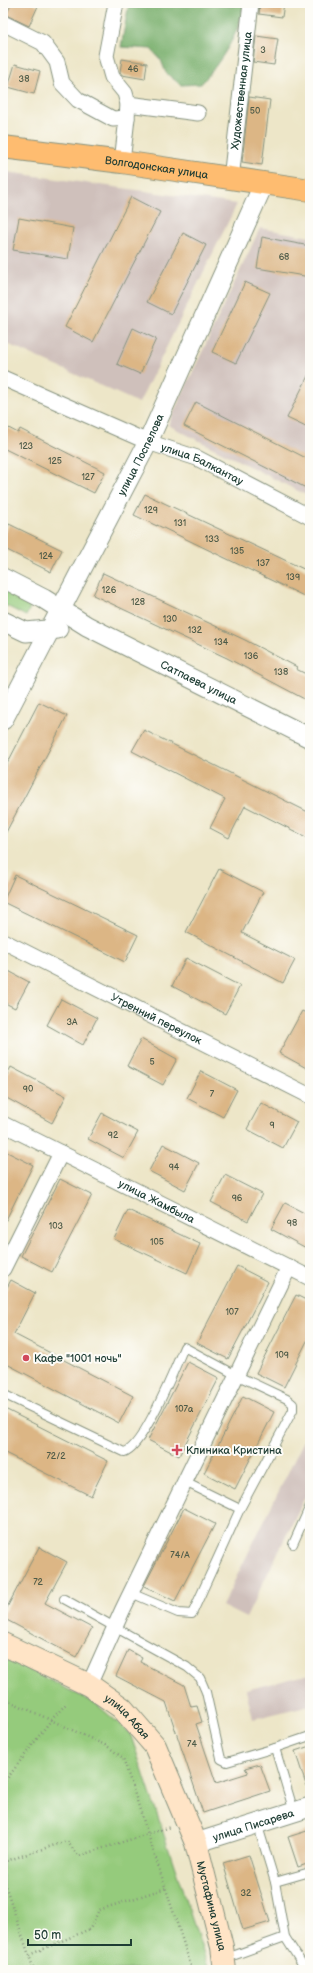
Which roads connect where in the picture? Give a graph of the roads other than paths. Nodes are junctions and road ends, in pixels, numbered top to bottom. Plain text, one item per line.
1 (116, 3) edge
2 (251, 3) edge
3 (3, 23) edge
4 (127, 111) junction
5 (198, 113) dead end
6 (3, 147) edge
7 (122, 162) junction
8 (231, 179) junction
9 (264, 183) junction
10 (310, 190) edge
11 (3, 378) edge
12 (148, 442) junction
13 (310, 517) edge
14 (3, 578) edge
15 (61, 609) junction
16 (3, 621) edge
17 (87, 626) junction
18 (49, 630) junction
19 (3, 720) edge
20 (310, 738) edge
21 (3, 940) edge
22 (310, 1096) edge
23 (3, 1124) edge
24 (61, 1153) junction
25 (289, 1267) junction
26 (3, 1269) edge
27 (310, 1278) edge
28 (238, 1376) junction
29 (3, 1394) edge
30 (185, 1482) junction
31 (310, 1506) edge
32 (240, 1509) junction
33 (293, 1544) dead end
34 (131, 1593) junction
35 (64, 1599) dead end
36 (115, 1626) junction
37 (3, 1644) edge
38 (89, 1685) junction
39 (310, 1736) edge
40 (274, 1748) junction
41 (302, 1809) edge
42 (257, 1823) junction
43 (196, 1842) junction
44 (310, 1872) edge
45 (275, 1882) junction
46 (286, 1937) junction
47 (224, 1964) edge
48 (306, 1970) edge

1 - 4 street
2 - 8 street, Художественная улица
3 - 4 street
4 - 5 street
4 - 7 street
6 - 7 main road, Волгодонская улица
7 - 8 main road, Волгодонская улица
8 - 9 main road, Волгодонская улица
9 - 10 main road, Волгодонская улица
9 - 12 street, улица Поспелова
11 - 12 street, улица Балкантау
12 - 13 street, улица Балкантау
12 - 15 street, улица Поспелова
14 - 15 street, Сатпаева улица
15 - 17 street, Сатпаева улица
15 - 18 street, улица Поспелова
16 - 18 street
17 - 18 street
17 - 20 street, Сатпаева улица
18 - 19 street, улица Поспелова
21 - 22 street, Утренний переулок
23 - 24 street, улица Жамбыла
24 - 25 street, улица Жамбыла
24 - 26 street
25 - 27 street, улица Жамбыла
25 - 28 street
28 - 29 lane
28 - 30 street
28 - 32 lane
30 - 32 lane
30 - 34 street
31 - 33 lane
32 - 34 lane
34 - 36 street
35 - 36 lane
36 - 38 street
36 - 40 lane
37 - 38 main road, улица Абая
38 - 43 main road, улица Абая
39 - 40 lane
40 - 41 lane
41 - 42 street, улица Писарева
42 - 43 street, улица Писарева
42 - 45 lane
43 - 47 main road, Мустафина улица
44 - 45 lane
45 - 46 lane
46 - 47 lane
46 - 48 lane

